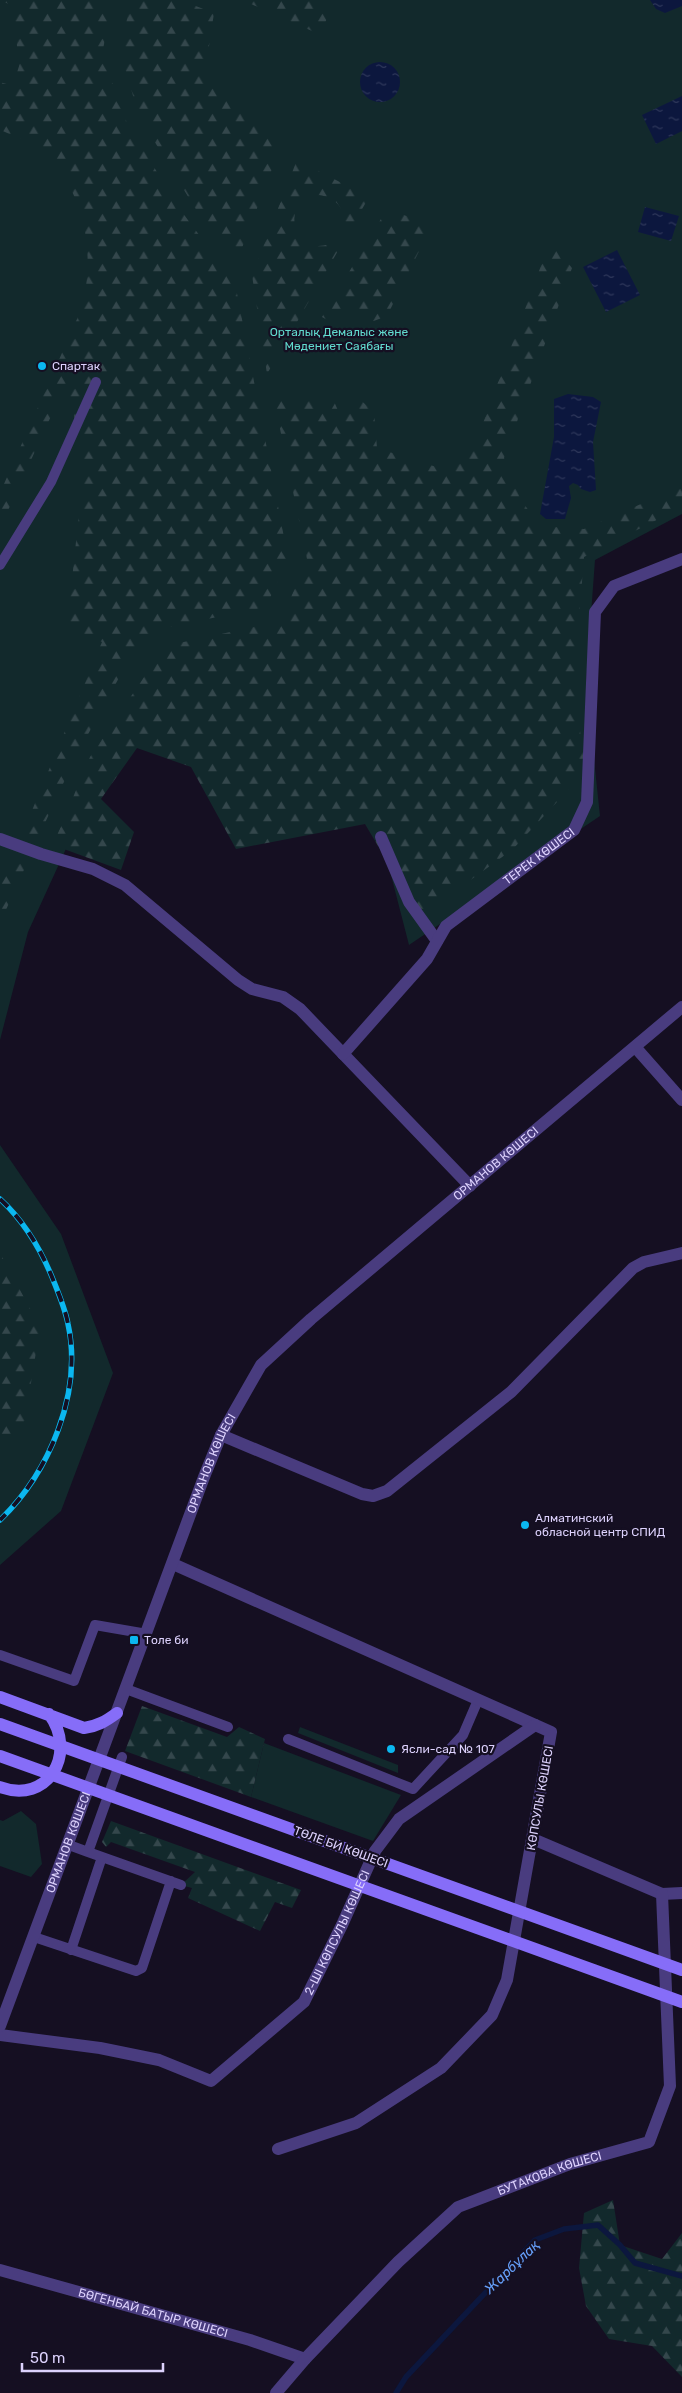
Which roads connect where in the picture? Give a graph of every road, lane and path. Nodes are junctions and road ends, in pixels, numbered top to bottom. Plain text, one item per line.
1 (96, 382) dead end
2 (682, 559) edge
3 (0, 565) edge
4 (381, 837) dead end
5 (0, 839) edge
6 (437, 942) junction
7 (682, 1007) edge
8 (636, 1048) junction
9 (343, 1054) junction
10 (682, 1100) edge
11 (470, 1186) junction
12 (682, 1253) edge
13 (221, 1436) junction
14 (173, 1564) junction
15 (147, 1634) junction
16 (0, 1655) edge
17 (126, 1689) junction
18 (0, 1697) edge
19 (478, 1700) junction
20 (117, 1713) junction
21 (49, 1714) junction
22 (0, 1724) edge
23 (535, 1726) junction
24 (228, 1727) dead end
25 (288, 1739) dead end
26 (0, 1756) edge
27 (122, 1757) dead end
28 (0, 1787) edge
29 (533, 1839) junction
30 (68, 1845) junction
31 (88, 1852) junction
32 (102, 1857) junction
33 (170, 1882) junction
34 (181, 1885) dead end
35 (682, 1893) edge
36 (662, 1894) junction
37 (34, 1937) junction
38 (71, 1950) junction
39 (682, 1970) edge
40 (682, 2002) edge
41 (0, 2026) edge
42 (0, 2035) edge
43 (278, 2150) dead end
44 (0, 2270) edge
45 (305, 2360) junction
46 (276, 2393) edge

1 - 3 lane
2 - 6 street, ТЕРЕК КӨШЕСІ
4 - 6 street
5 - 9 street
6 - 9 street, ТЕРЕК КӨШЕСІ
7 - 8 street, ОРМАНОВ КӨШЕСІ
8 - 10 street
8 - 11 street, ОРМАНОВ КӨШЕСІ
9 - 11 street
11 - 13 street, ОРМАНОВ КӨШЕСІ
12 - 13 street
13 - 14 street, ОРМАНОВ КӨШЕСІ
14 - 15 street, ОРМАНОВ КӨШЕСІ
14 - 19 street, КӨПСУЛЫ КӨШЕСІ
15 - 16 lane
15 - 17 street, ОРМАНОВ КӨШЕСІ
17 - 20 street, ОРМАНОВ КӨШЕСІ
17 - 24 lane
18 - 21 main road
19 - 23 street, КӨПСУЛЫ КӨШЕСІ
19 - 25 lane
20 - 21 main road
20 - 30 street, ОРМАНОВ КӨШЕСІ
21 - 28 main road
22 - 39 main road, ТӨЛЕ БИ КӨШЕСІ, bridge
23 - 29 street, КӨПСУЛЫ КӨШЕСІ
23 - 42 street, 2-ШІ КӨПСУЛЫ КӨШЕСІ
26 - 40 main road, bridge
27 - 31 lane
29 - 36 street
29 - 43 street, КӨПСУЛЫ КӨШЕСІ
30 - 31 lane
30 - 37 street, ОРМАНОВ КӨШЕСІ
31 - 32 lane
32 - 33 lane
32 - 38 lane
33 - 34 lane
33 - 38 lane
35 - 36 street
36 - 45 street, БУТАКОВА КӨШЕСІ
37 - 38 lane
37 - 41 street, ОРМАНОВ КӨШЕСІ
44 - 45 street, БӨГЕНБАЙ БАТЫР КӨШЕСІ
45 - 46 street, БУТАКОВА КӨШЕСІ

